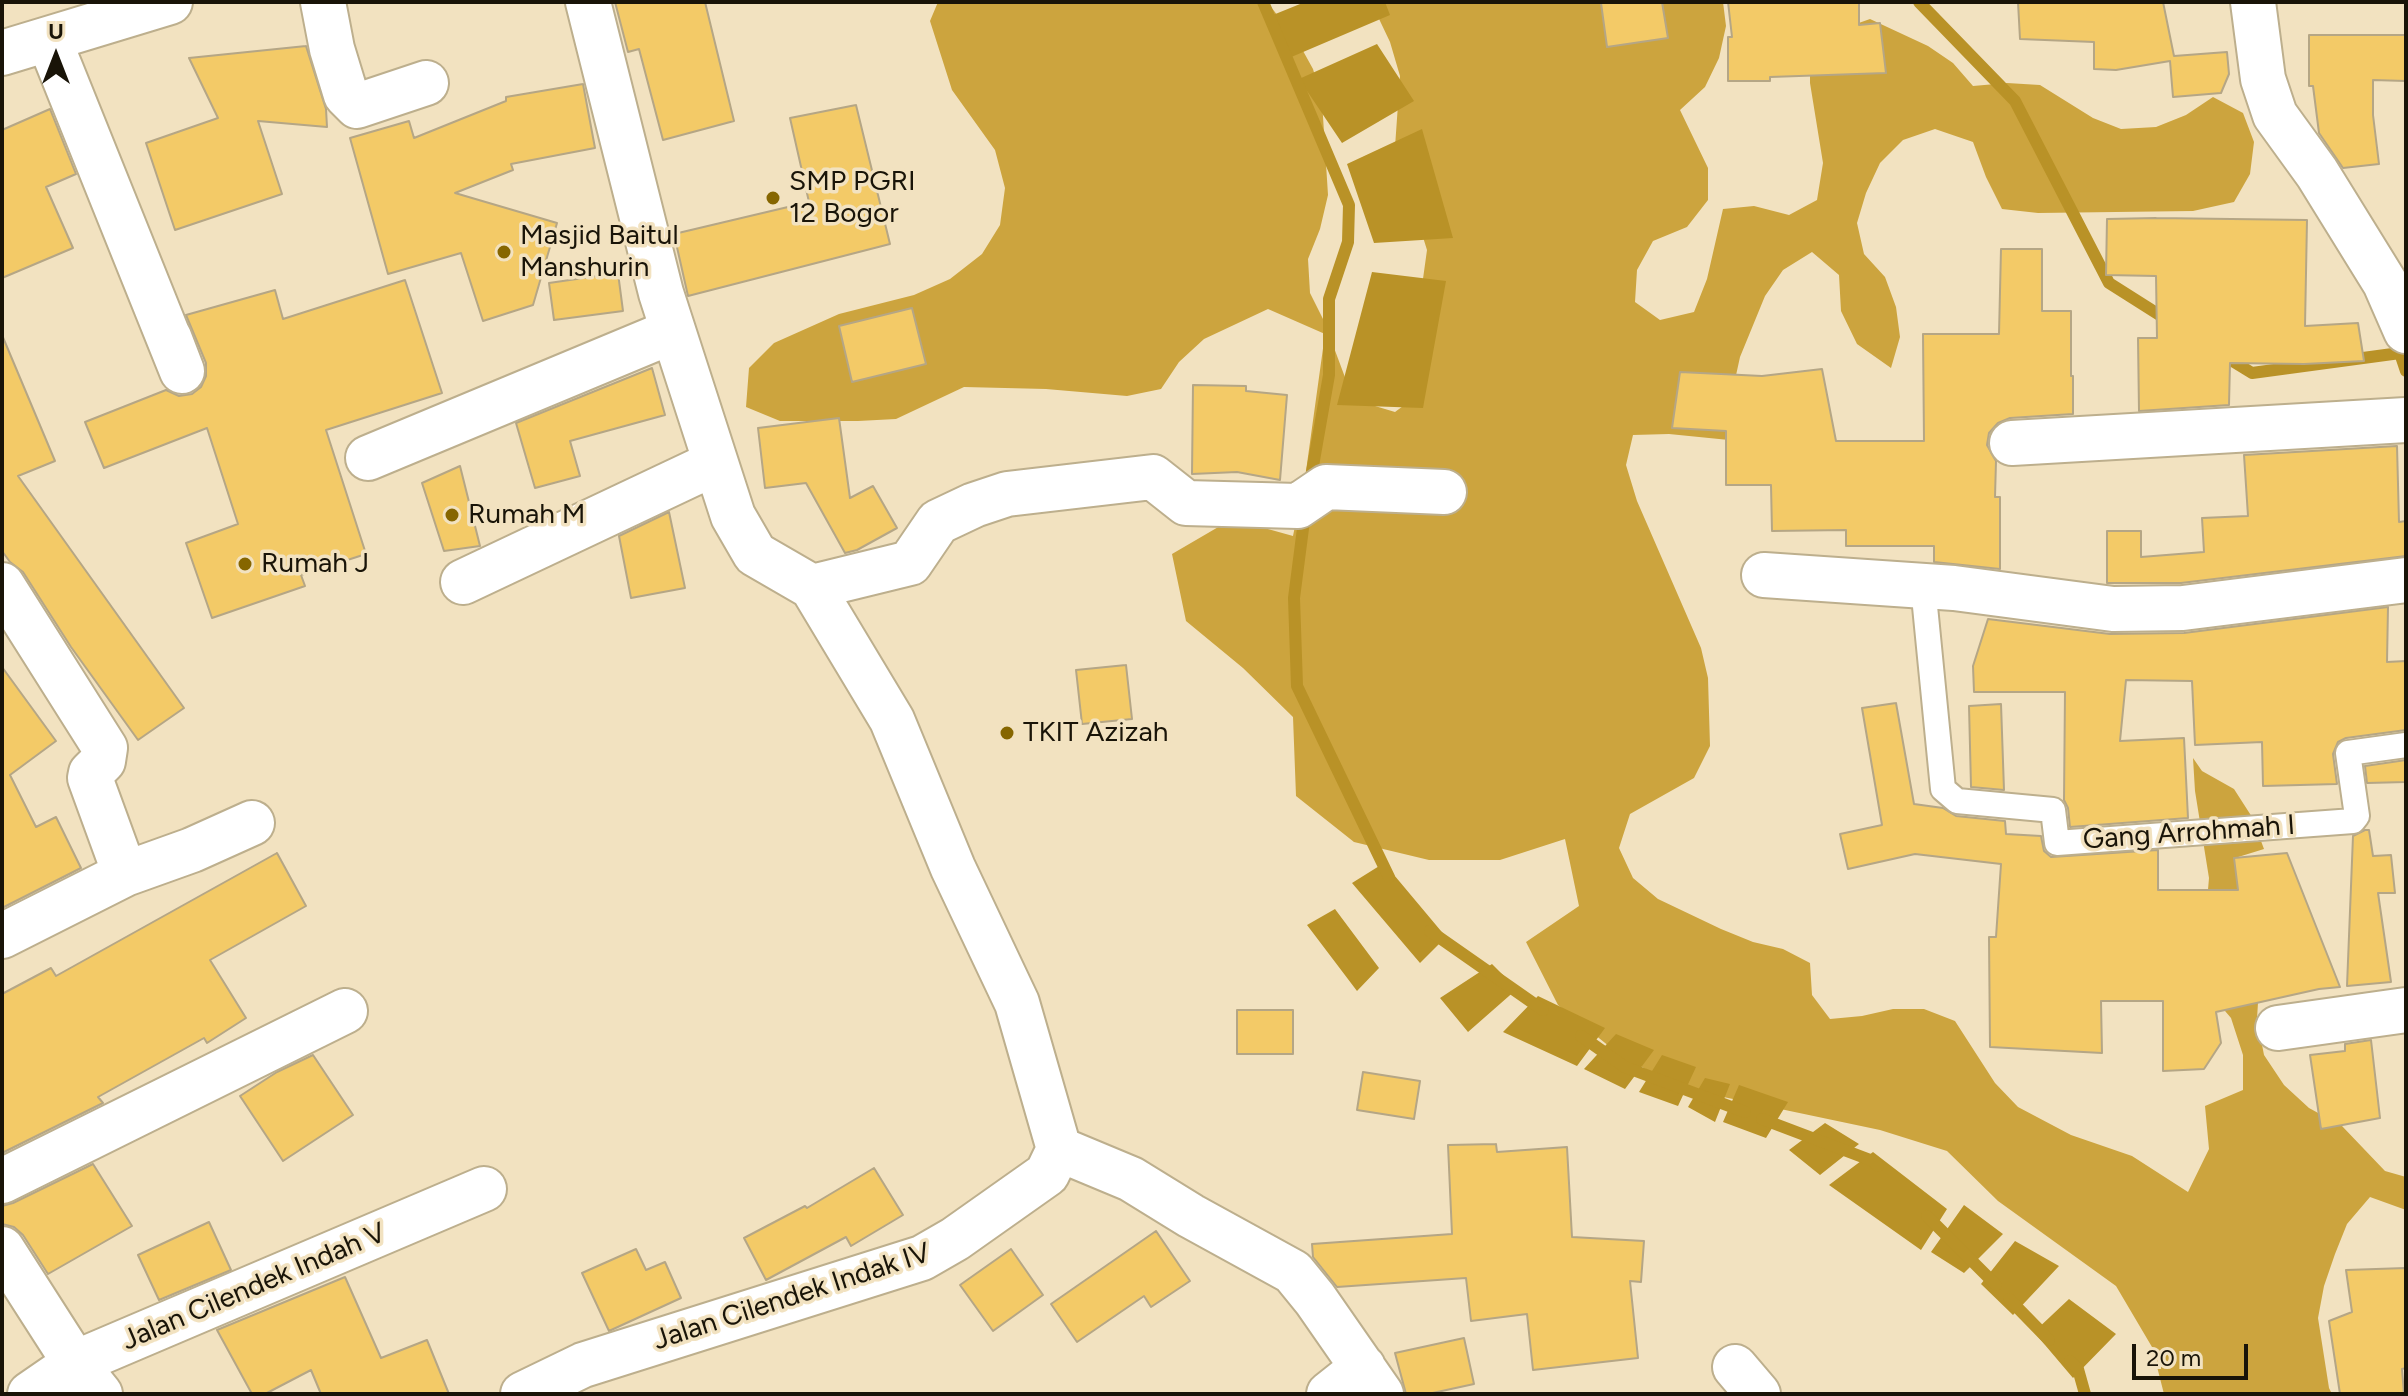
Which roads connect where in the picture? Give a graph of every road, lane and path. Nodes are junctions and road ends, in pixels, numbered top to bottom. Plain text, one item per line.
1 (170, 2) edge
2 (323, 2) edge
3 (588, 2) edge
4 (2253, 2) edge
5 (49, 40) junction
6 (2, 53) edge
7 (426, 83) dead end
8 (673, 331) junction
9 (2406, 331) edge
10 (182, 371) dead end
11 (2406, 420) edge
12 (2012, 443) dead end
13 (368, 458) dead end
14 (715, 463) junction
15 (1444, 492) dead end
16 (1764, 575) dead end
17 (2406, 580) edge
18 (463, 582) dead end
19 (2, 585) edge
20 (1923, 586) junction
21 (812, 587) junction
22 (2406, 745) edge
23 (252, 823) dead end
24 (125, 874) junction
25 (2, 936) edge
26 (2406, 1010) edge
27 (345, 1011) dead end
28 (2278, 1028) dead end
29 (1053, 1161) junction
30 (2, 1181) edge
31 (484, 1189) dead end
32 (2, 1249) edge
33 (88, 1379) edge
34 (1372, 1380) edge
35 (30, 1394) edge
36 (523, 1394) edge
37 (1329, 1394) edge

1 - 5 street
2 - 7 street
3 - 8 street
4 - 9 street
5 - 6 street
5 - 10 street
8 - 13 street
8 - 14 street
11 - 12 street
14 - 18 street
14 - 21 street
15 - 21 street
16 - 20 street
17 - 20 street
19 - 24 street
20 - 22 lane, Gang Arrohmah I
21 - 29 street
23 - 24 street
24 - 25 street
26 - 28 street
27 - 30 street
29 - 34 street
29 - 36 street, Jalan Cilendek Indak IV
31 - 33 street, Jalan Cilendek Indah V
32 - 33 street
33 - 35 street, Jalan Cilendek Indah V
34 - 37 street

